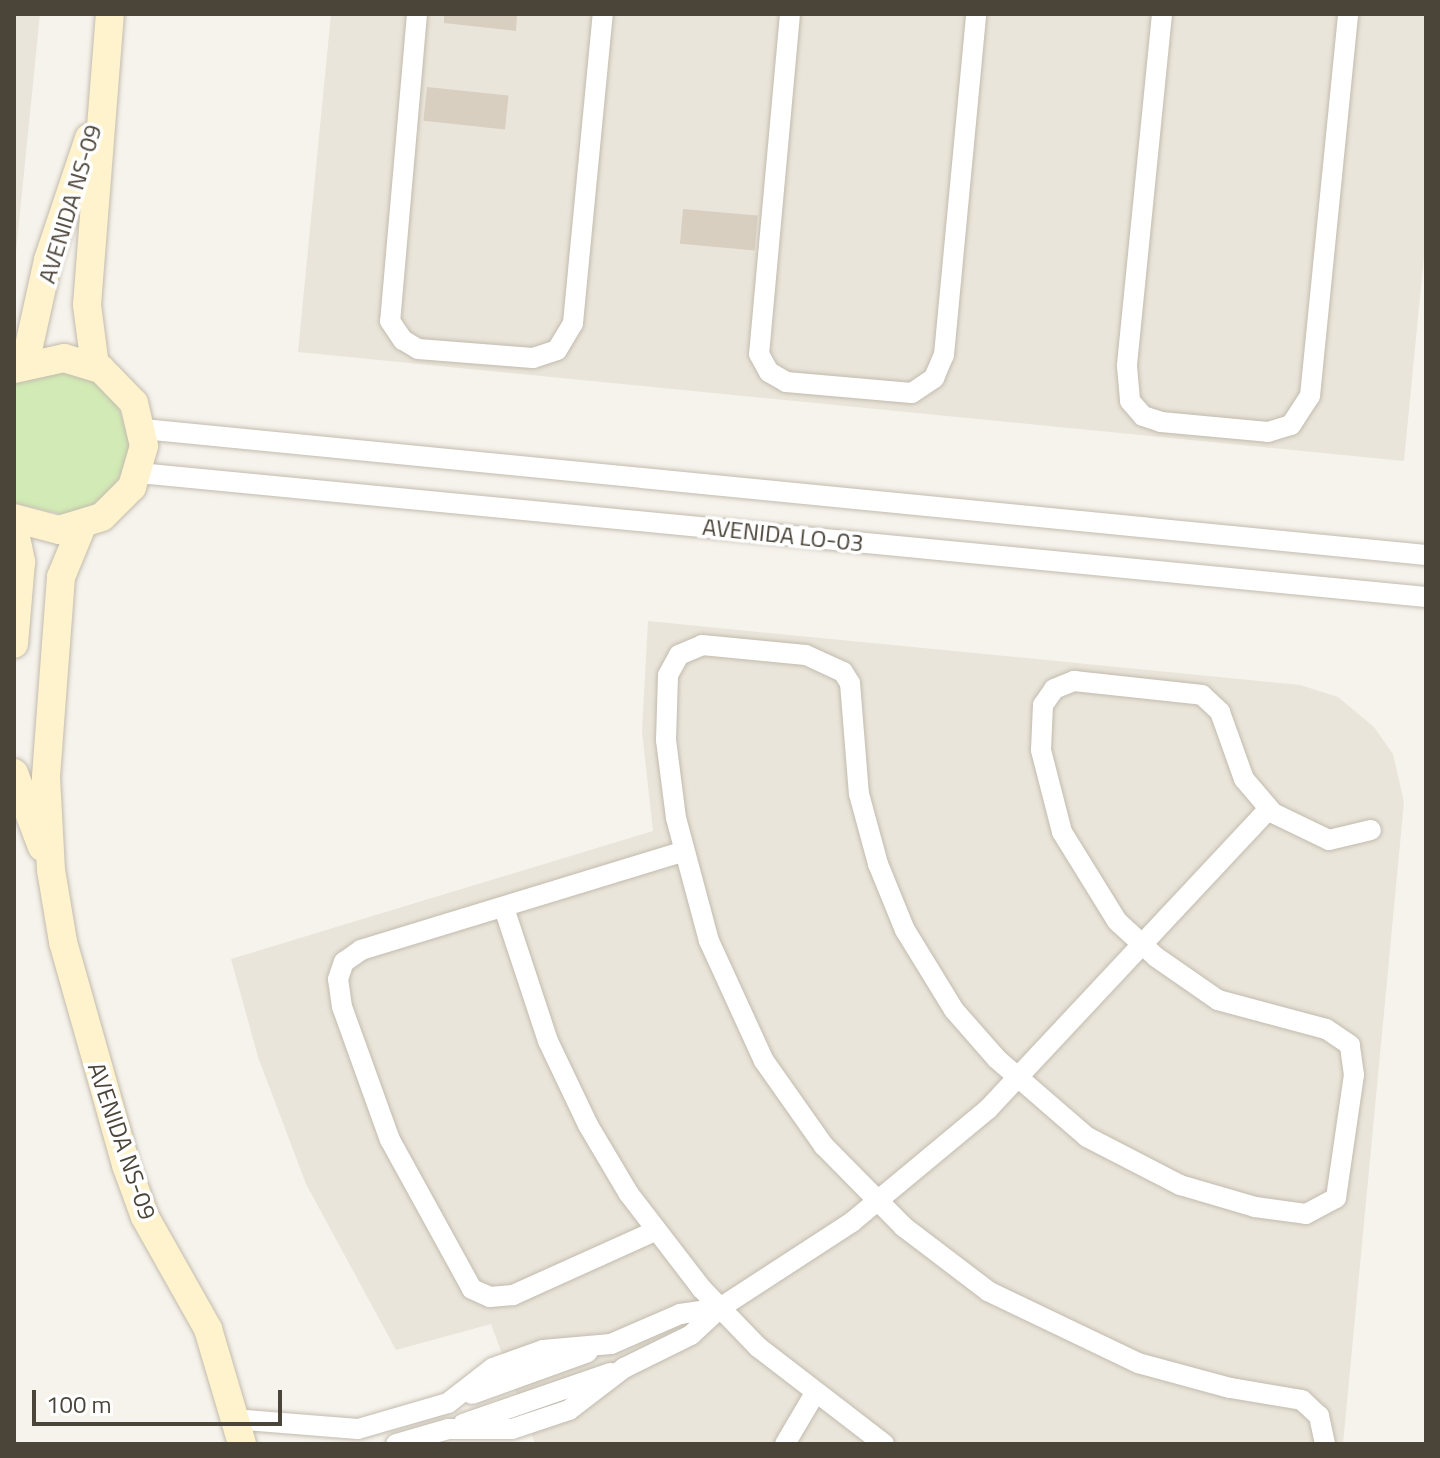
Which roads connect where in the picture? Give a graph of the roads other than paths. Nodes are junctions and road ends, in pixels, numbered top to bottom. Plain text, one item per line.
1 (110, 14) edge
2 (417, 14) edge
3 (603, 14) edge
4 (790, 14) edge
5 (976, 14) edge
6 (1162, 14) edge
7 (1348, 14) edge
8 (103, 92) junction
9 (19, 366) edge
10 (95, 366) junction
11 (143, 429) junction
12 (139, 473) junction
13 (14, 518) edge
14 (82, 526) junction
15 (14, 528) edge
16 (1426, 555) edge
17 (1426, 597) edge
18 (14, 644) edge
19 (14, 773) edge
20 (1269, 809) junction
21 (1371, 830) dead end
22 (682, 852) junction
23 (51, 870) junction
24 (504, 908) junction
25 (1142, 945) junction
26 (1018, 1079) junction
27 (878, 1202) junction
28 (655, 1231) junction
29 (720, 1308) junction
30 (814, 1395) junction
31 (238, 1431) edge
32 (363, 1436) edge
33 (396, 1444) edge
34 (785, 1444) edge
35 (884, 1444) edge
36 (1325, 1444) edge

1 - 8 street, AVENIDA NS-09
2 - 3 street
4 - 5 street
6 - 7 street
8 - 9 street, AVENIDA NS-09
8 - 10 street, AVENIDA NS-09
9 - 10 street
10 - 11 street
11 - 12 street
11 - 16 street, AVENIDA LO-03
12 - 14 street
12 - 17 street, AVENIDA LO-03
13 - 14 street
14 - 23 street, AVENIDA NS-09
15 - 18 street
19 - 23 street, AVENIDA NS-09
20 - 21 street
20 - 25 street
20 - 25 street
22 - 24 street
22 - 26 street
22 - 27 street
23 - 31 street, AVENIDA NS-09
24 - 28 street
24 - 28 street
25 - 26 street
25 - 26 street
26 - 27 street
27 - 29 street
27 - 36 street
28 - 29 street
29 - 30 street
29 - 32 street
29 - 33 street
30 - 34 street
30 - 35 street
31 - 32 street

